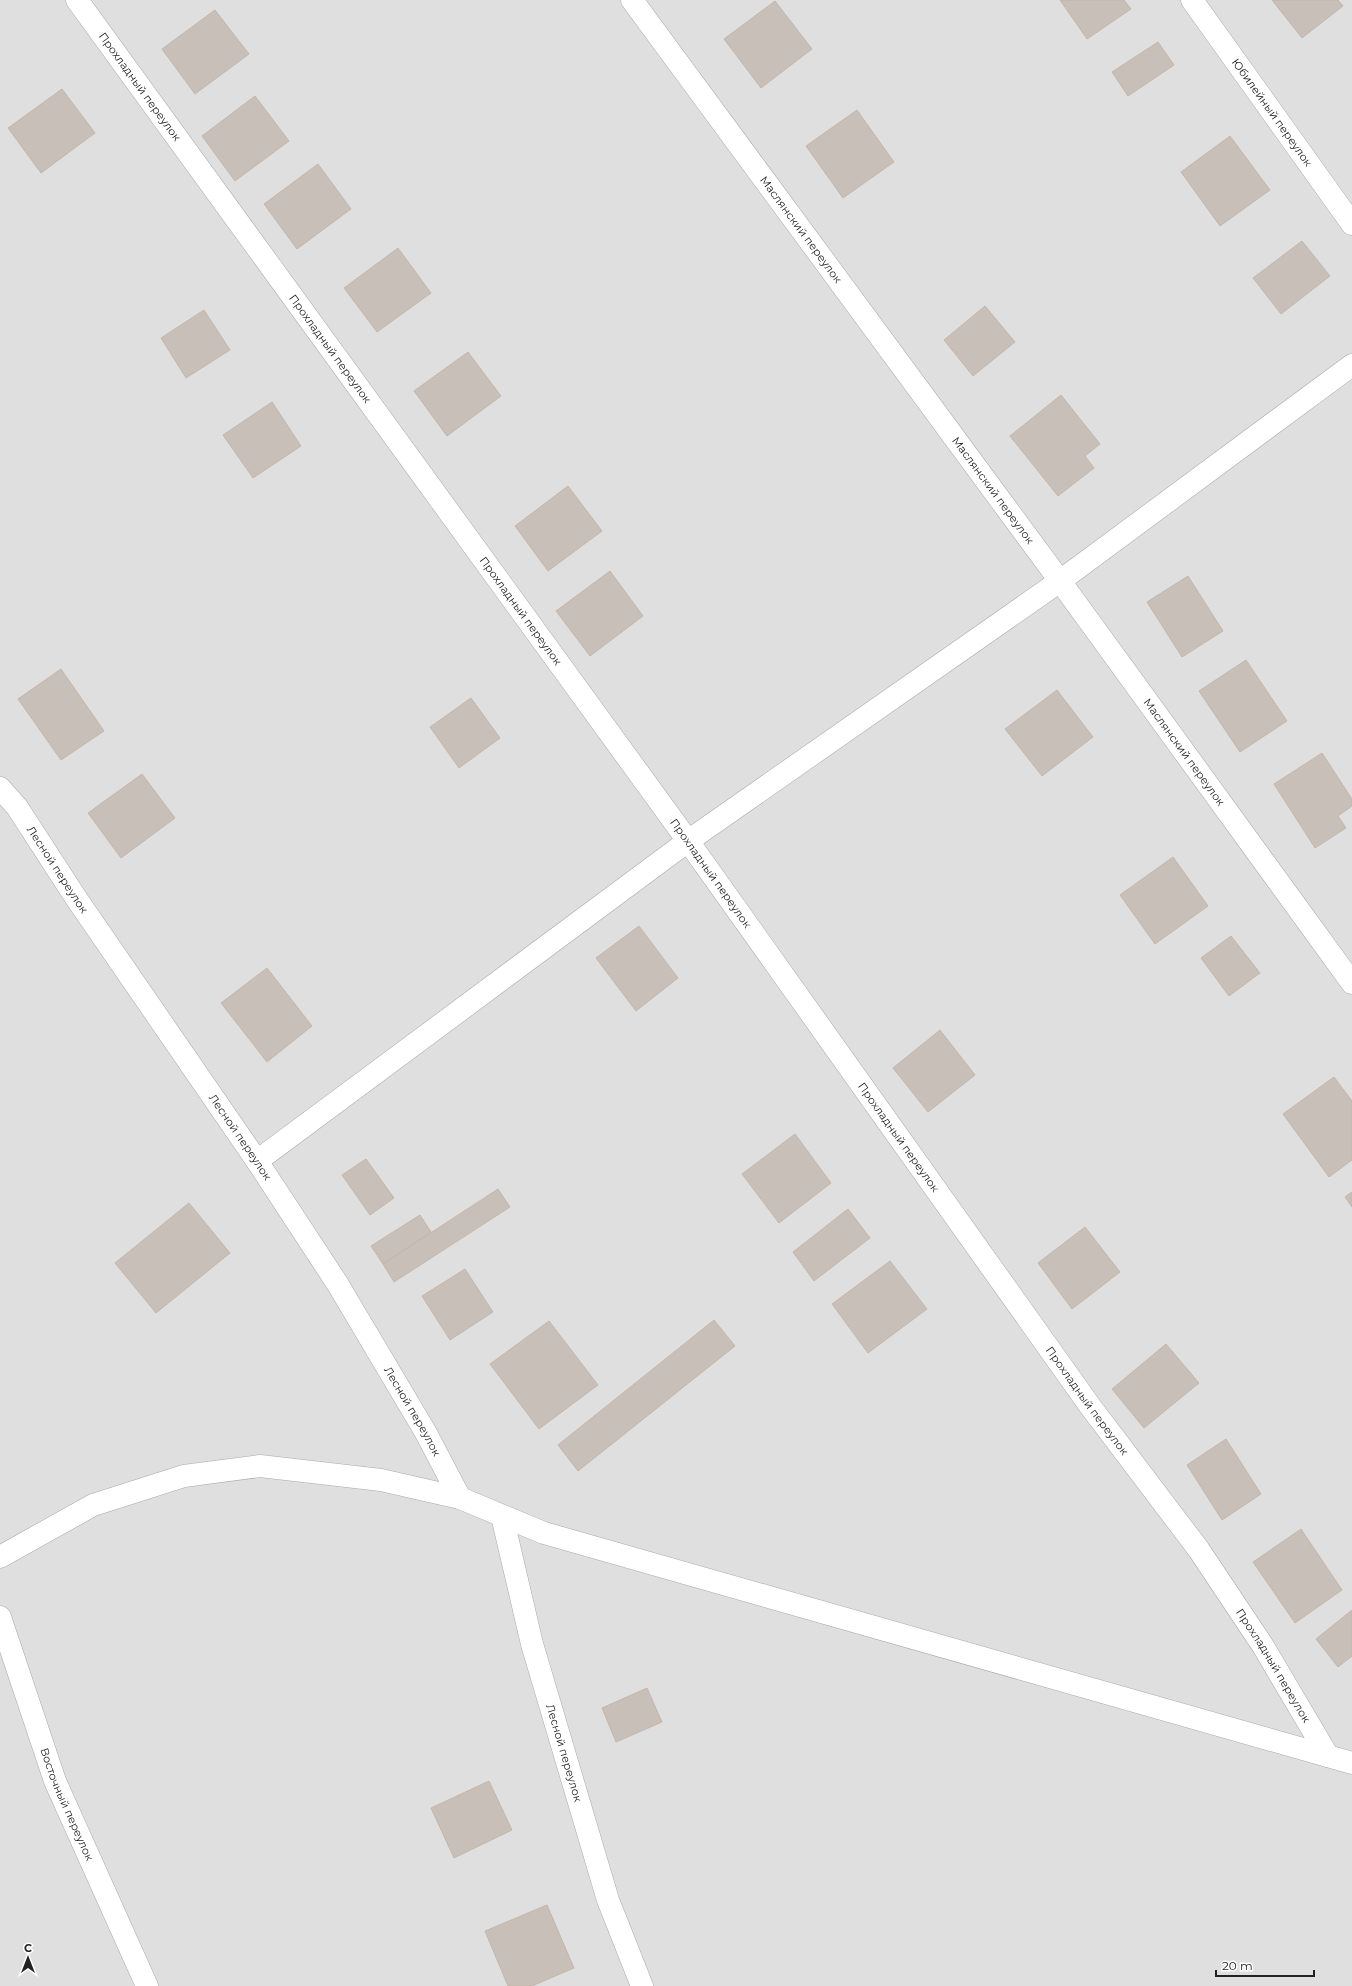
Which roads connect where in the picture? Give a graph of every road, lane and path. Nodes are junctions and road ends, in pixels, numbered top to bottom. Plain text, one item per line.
1 (77, 0) edge
2 (632, 0) edge
3 (1192, 0) edge
4 (1352, 224) edge
5 (1352, 365) edge
6 (1060, 580) junction
7 (0, 788) edge
8 (688, 841) junction
9 (1352, 982) edge
10 (258, 1161) junction
11 (460, 1498) junction
12 (502, 1516) junction
13 (0, 1557) edge
14 (0, 1617) edge
15 (1328, 1756) junction
16 (1352, 1763) edge
17 (147, 1986) edge
18 (642, 1986) edge

1 - 8 street, Прохладный переулок
2 - 6 street, Маслянский переулок
3 - 4 street, Юбилейный переулок
5 - 6 street
6 - 8 street
6 - 9 street, Маслянский переулок
7 - 10 street, Лесной переулок
8 - 10 street
8 - 15 street, Прохладный переулок
10 - 11 street, Лесной переулок
11 - 12 street
11 - 13 street
12 - 15 street
12 - 18 street, Лесной переулок
14 - 17 street, Восточный переулок
15 - 16 street

